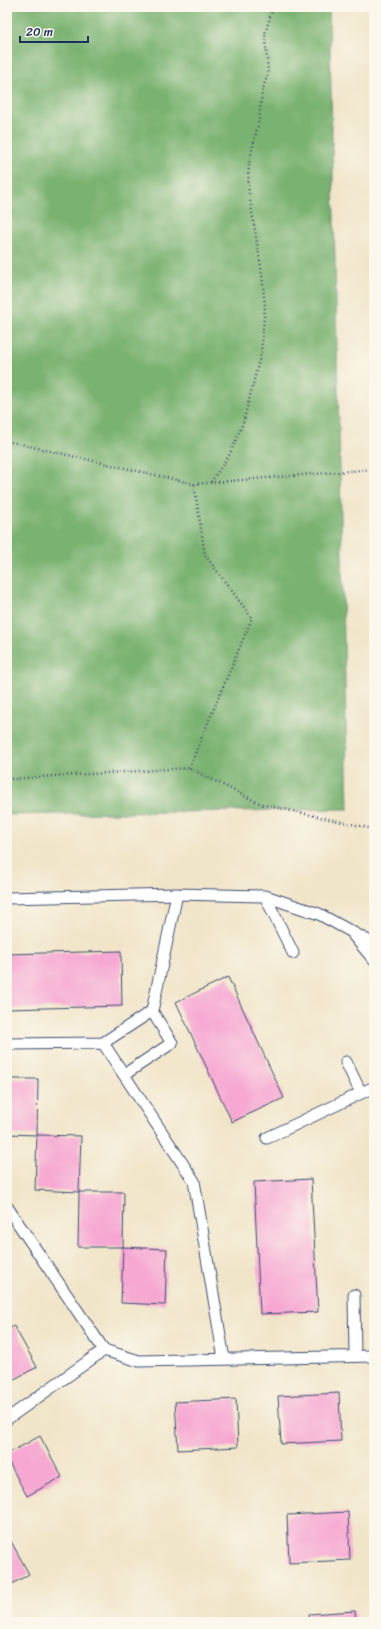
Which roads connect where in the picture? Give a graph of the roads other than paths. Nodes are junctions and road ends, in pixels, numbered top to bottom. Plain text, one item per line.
1 (177, 894) junction
2 (265, 896) junction
3 (7, 898) edge
4 (350, 930) junction
5 (374, 944) edge
6 (293, 953) dead end
7 (374, 960) edge
8 (152, 1011) junction
9 (103, 1043) junction
10 (7, 1044) edge
11 (346, 1062) dead end
12 (125, 1074) junction
13 (374, 1087) edge
14 (361, 1093) junction
15 (267, 1138) dead end
16 (7, 1207) edge
17 (354, 1295) dead end
18 (104, 1350) junction
19 (355, 1355) junction
20 (374, 1356) edge
21 (224, 1359) junction
22 (7, 1419) edge

1 - 2 lane
1 - 3 lane
1 - 8 lane
2 - 4 lane
2 - 6 lane
4 - 5 lane
4 - 7 lane
8 - 9 lane
8 - 12 lane
9 - 10 lane
9 - 12 lane
11 - 14 lane
12 - 21 lane
13 - 14 lane
14 - 15 lane
16 - 18 lane
17 - 19 lane
18 - 21 lane
18 - 22 lane
19 - 20 lane
19 - 21 lane

